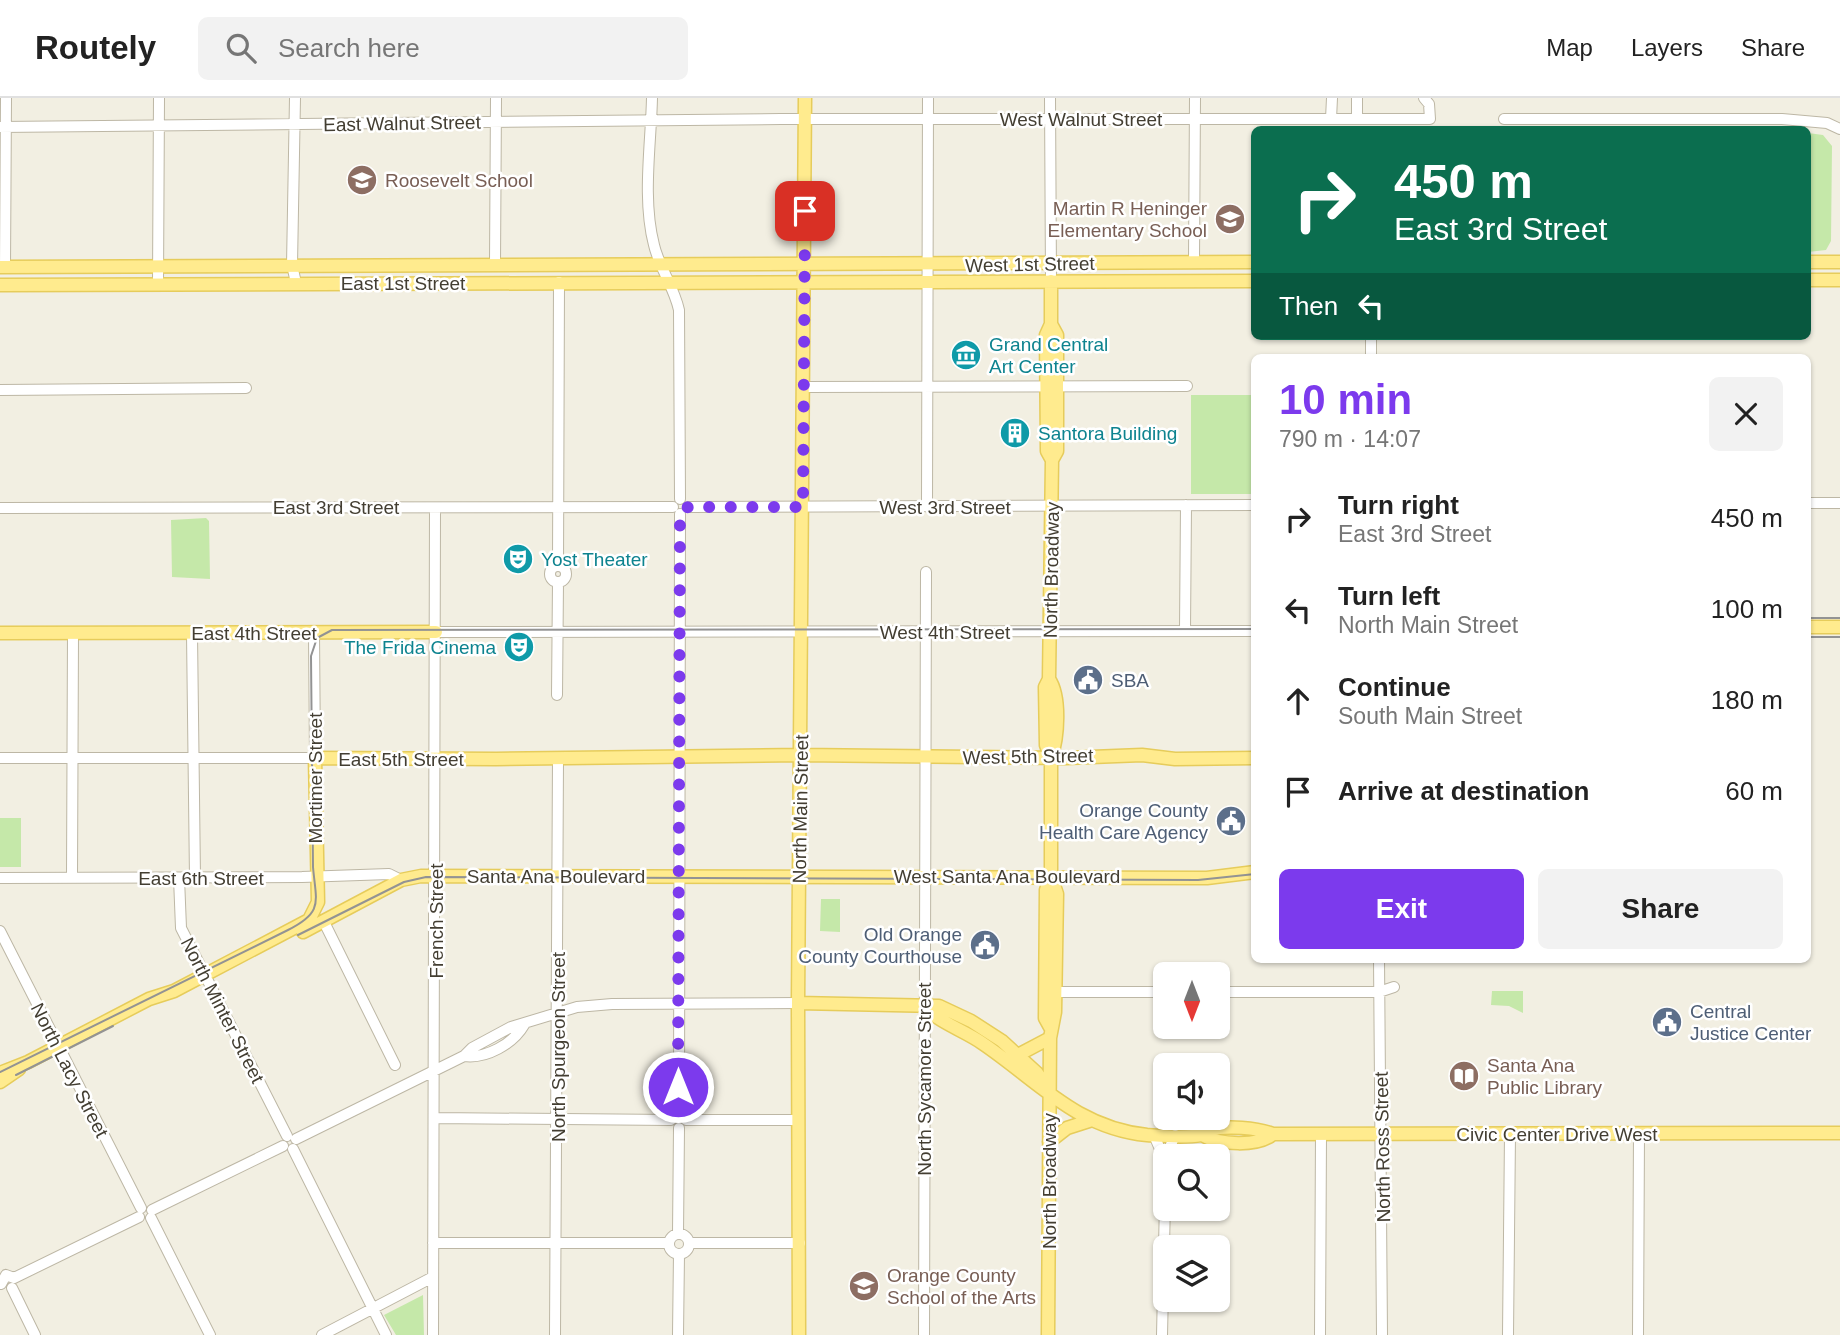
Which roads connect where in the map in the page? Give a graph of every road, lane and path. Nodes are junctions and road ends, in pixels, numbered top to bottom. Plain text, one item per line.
1 (6, 98) edge
2 (159, 98) edge
3 (295, 98) edge
4 (496, 98) edge
5 (652, 98) edge
6 (804, 98) edge
7 (928, 98) edge
8 (1050, 98) edge
9 (1195, 98) edge
10 (1332, 98) edge
11 (1357, 98) edge
12 (1424, 98) edge
13 (928, 118) junction
14 (804, 119) junction
15 (1050, 119) junction
16 (1195, 119) junction
17 (1331, 119) junction
18 (1357, 119) junction
19 (1504, 119) dead end
20 (651, 120) junction
21 (496, 121) junction
22 (1615, 124) edge
23 (295, 125) junction
24 (159, 126) junction
25 (3, 127) edge
26 (1840, 129) edge
27 (1048, 262) junction
28 (1194, 262) junction
29 (1251, 262) edge
30 (1811, 262) edge
31 (1840, 262) edge
32 (661, 263) junction
33 (495, 264) junction
34 (805, 264) junction
35 (292, 265) junction
36 (927, 265) junction
37 (158, 266) junction
38 (2, 267) edge
39 (1811, 280) edge
40 (1840, 280) edge
41 (1051, 281) junction
42 (1251, 281) edge
43 (559, 282) junction
44 (670, 282) junction
45 (805, 282) junction
46 (927, 282) junction
47 (296, 283) junction
48 (158, 284) junction
49 (0, 285) edge
50 (927, 385) junction
51 (1052, 386) junction
52 (1187, 386) dead end
53 (804, 387) junction
54 (246, 388) dead end
55 (0, 390) edge
56 (1811, 503) edge
57 (1840, 503) edge
58 (1186, 505) junction
59 (1251, 505) edge
60 (1051, 506) junction
61 (803, 507) junction
62 (927, 507) junction
63 (0, 508) edge
64 (435, 508) junction
65 (558, 508) junction
66 (680, 510) junction
67 (926, 572) dead end
68 (1811, 627) edge
69 (1840, 627) edge
70 (558, 631) junction
71 (678, 631) junction
72 (1185, 631) junction
73 (1251, 631) edge
74 (436, 632) junction
75 (802, 632) junction
76 (926, 632) junction
77 (1050, 632) junction
78 (0, 633) edge
79 (314, 633) junction
80 (73, 634) junction
81 (192, 634) junction
82 (556, 695) dead end
83 (679, 755) junction
84 (801, 755) junction
85 (73, 757) junction
86 (0, 758) edge
87 (194, 758) junction
88 (315, 758) junction
89 (926, 758) junction
90 (1051, 758) junction
91 (1251, 758) edge
92 (558, 759) junction
93 (436, 760) junction
94 (1251, 872) edge
95 (436, 875) junction
96 (558, 875) junction
97 (678, 875) junction
98 (315, 876) junction
99 (759, 876) joint
100 (799, 876) junction
101 (926, 876) junction
102 (1051, 876) junction
103 (0, 878) edge
104 (72, 878) junction
105 (179, 878) junction
106 (195, 878) junction
107 (401, 880) junction
108 (324, 922) junction
109 (0, 931) edge
110 (280, 938) junction
111 (1379, 963) edge
112 (206, 975) junction
113 (1394, 987) dead end
114 (1056, 992) junction
115 (1153, 992) edge
116 (1230, 992) edge
117 (1379, 992) junction
118 (678, 1003) junction
119 (798, 1003) junction
120 (924, 1007) junction
121 (559, 1011) junction
122 (1050, 1032) junction
123 (58, 1047) junction
124 (1018, 1055) junction
125 (28, 1062) junction
126 (395, 1065) dead end
127 (435, 1071) junction
128 (0, 1073) edge
129 (0, 1083) edge
130 (1049, 1093) junction
131 (434, 1118) junction
132 (558, 1118) junction
133 (679, 1120) junction
134 (799, 1120) junction
135 (1092, 1120) junction
136 (1639, 1133) junction
137 (1840, 1133) edge
138 (1321, 1134) junction
139 (1382, 1134) junction
140 (1510, 1134) junction
141 (1154, 1135) junction
142 (1175, 1135) junction
143 (290, 1142) junction
144 (1049, 1142) junction
145 (1158, 1144) edge
146 (1171, 1144) edge
147 (146, 1213) junction
148 (1164, 1221) edge
149 (678, 1233) junction
150 (433, 1243) junction
151 (556, 1243) junction
152 (668, 1243) junction
153 (689, 1243) junction
154 (800, 1243) junction
155 (679, 1254) junction
156 (0, 1264) edge
157 (433, 1277) junction
158 (7, 1282) edge
159 (374, 1310) junction
160 (34, 1335) edge
161 (210, 1335) edge
162 (322, 1335) edge
163 (386, 1335) edge
164 (433, 1335) edge
165 (555, 1335) edge
166 (678, 1335) edge
167 (800, 1335) edge
168 (924, 1335) edge
169 (1048, 1335) edge
170 (1162, 1335) edge
171 (1320, 1335) edge
172 (1382, 1335) edge
173 (1508, 1335) edge
174 (1638, 1335) edge

1 - 25 street
2 - 24 street
3 - 23 street
4 - 21 street
5 - 20 street
6 - 14 main road, North Main Street
7 - 13 street
8 - 15 street
9 - 16 street
10 - 17 street
11 - 18 street
12 - 18 street, West Walnut Street
13 - 14 street, West Walnut Street
13 - 15 street, West Walnut Street
13 - 36 street
14 - 20 street, East Walnut Street
14 - 34 main road, North Main Street
15 - 16 street, West Walnut Street
15 - 27 street
16 - 17 street, West Walnut Street
16 - 28 street
17 - 18 street, West Walnut Street
19 - 22 street
20 - 21 street, East Walnut Street
20 - 32 street
21 - 23 street, East Walnut Street
21 - 33 street
22 - 26 street
23 - 24 street, East Walnut Street
23 - 35 street
24 - 25 street, East Walnut Street
24 - 37 street
25 - 38 street
27 - 28 main road, West 1st Street
27 - 36 main road, West 1st Street
27 - 41 street
28 - 29 main road, West 1st Street
30 - 31 main road
32 - 33 main road, East 1st Street
32 - 34 main road, East 1st Street
32 - 44 street
33 - 35 main road, East 1st Street
34 - 36 main road, West 1st Street
34 - 45 main road, North Main Street
35 - 37 main road, East 1st Street
35 - 47 street
36 - 46 street
37 - 38 main road, East 1st Street
37 - 48 street
39 - 40 main road
41 - 42 main road, West 1st Street
41 - 46 main road, West 1st Street
41 - 51 main road, North Broadway
43 - 44 main road, East 1st Street
43 - 47 main road, East 1st Street
43 - 65 street
44 - 45 main road, East 1st Street
44 - 66 street
45 - 46 main road, West 1st Street
45 - 53 main road, North Main Street
46 - 50 street
47 - 48 main road, East 1st Street
48 - 49 main road, East 1st Street
50 - 51 street
50 - 53 street
50 - 62 street
51 - 52 street
51 - 60 main road, North Broadway
53 - 61 main road, North Main Street
54 - 55 street
56 - 57 street
58 - 59 street, West 3rd Street
58 - 60 street, West 3rd Street
58 - 72 street
60 - 62 street, West 3rd Street
60 - 77 main road, North Broadway
61 - 62 street, West 3rd Street
61 - 66 street, East 3rd Street
61 - 75 main road, North Main Street
63 - 64 street, East 3rd Street
64 - 65 street, East 3rd Street
64 - 74 street, French Street
65 - 66 street, East 3rd Street
65 - 70 street
66 - 71 street
67 - 76 street, North Sycamore Street
68 - 69 main road
70 - 71 street, East 4th Street
70 - 74 street, East 4th Street
70 - 82 street
71 - 75 street, East 4th Street
71 - 83 street
72 - 73 street, West 4th Street
72 - 77 street, West 4th Street
74 - 79 main road, East 4th Street
74 - 93 street, French Street
75 - 76 street, West 4th Street
75 - 84 main road, North Main Street
76 - 77 street, West 4th Street
76 - 89 street, North Sycamore Street
77 - 90 main road, North Broadway
78 - 80 main road, East 4th Street
79 - 81 main road, East 4th Street
79 - 88 street, Mortimer Street
80 - 81 main road, East 4th Street
80 - 85 street
81 - 87 street
83 - 84 main road, East 5th Street
83 - 92 main road, East 5th Street
83 - 97 street
84 - 89 main road, West 5th Street
84 - 100 main road, North Main Street
85 - 86 street, East 5th Street
85 - 87 street, East 5th Street
85 - 104 street
87 - 88 street, East 5th Street
87 - 106 street
88 - 93 main road, East 5th Street
88 - 98 main road, Mortimer Street
89 - 90 main road, West 5th Street
89 - 101 street, North Sycamore Street
90 - 91 main road, West 5th Street
90 - 102 main road, North Broadway
92 - 93 main road, East 5th Street
92 - 96 street, North Spurgeon Street
93 - 95 street, French Street
94 - 102 main road, West Santa Ana Boulevard
95 - 96 main road, Santa Ana Boulevard
95 - 107 main road, Santa Ana Boulevard
95 - 127 street, French Street
96 - 97 main road, Santa Ana Boulevard
96 - 121 street, North Spurgeon Street
97 - 99 main road, Santa Ana Boulevard
97 - 118 street
98 - 106 street, East 6th Street
98 - 107 street, East 6th Street
98 - 110 main road, Mortimer Street
99 - 100 main road, West Santa Ana Boulevard
100 - 101 main road, West Santa Ana Boulevard
100 - 119 main road, North Main Street
101 - 102 main road, West Santa Ana Boulevard
101 - 120 street, North Sycamore Street
102 - 114 main road, North Broadway
102 - 122 main road, North Broadway
103 - 104 street, East 6th Street
104 - 105 street, East 6th Street
105 - 106 street, East 6th Street
105 - 112 street, North Minter Street
107 - 108 main road
108 - 110 main road
108 - 126 street
109 - 123 street, North Lacy Street
110 - 112 main road
111 - 117 street, North Ross Street
112 - 123 main road
112 - 143 street, North Minter Street
113 - 117 street
114 - 115 street
114 - 122 main road, North Broadway
116 - 117 street
117 - 139 street, North Ross Street
118 - 119 street
118 - 121 street
118 - 133 street
119 - 120 main road, Civic Center Drive West
119 - 134 main road, North Main Street
120 - 124 main road, Civic Center Drive West
120 - 130 main road, Civic Center Drive West
120 - 168 street, North Sycamore Street
121 - 127 street
121 - 132 street, North Spurgeon Street
122 - 124 main road
122 - 130 main road, North Broadway
123 - 125 main road
123 - 147 street, North Lacy Street
124 - 130 main road, Civic Center Drive West
125 - 128 main road
125 - 129 main road
127 - 131 street, French Street
127 - 143 street
130 - 135 main road, Civic Center Drive West
130 - 144 main road, North Broadway
131 - 132 street
131 - 150 street, French Street
132 - 133 street
132 - 151 street, North Spurgeon Street
133 - 134 street
133 - 149 street
134 - 154 main road, North Main Street
135 - 141 main road, Civic Center Drive West
135 - 144 main road
136 - 137 main road, Civic Center Drive West
136 - 140 main road, Civic Center Drive West
136 - 174 street
138 - 139 main road, Civic Center Drive West
138 - 142 main road, Civic Center Drive West
138 - 171 street
139 - 140 main road, Civic Center Drive West
139 - 172 street, North Ross Street
140 - 173 street
141 - 142 main road, Civic Center Drive West
141 - 145 street
142 - 146 street
143 - 147 street
143 - 159 street, North Minter Street
144 - 169 main road, North Broadway
147 - 158 street
147 - 161 street, North Lacy Street
148 - 170 street
149 - 152 street
149 - 153 street
150 - 151 street
150 - 157 street, French Street
151 - 152 street
151 - 165 street, North Spurgeon Street
152 - 155 street
153 - 154 street
153 - 155 street
154 - 167 main road, North Main Street
155 - 166 street
156 - 158 street
157 - 159 street
157 - 164 street, French Street
158 - 160 street
159 - 162 street
159 - 163 street, North Minter Street

